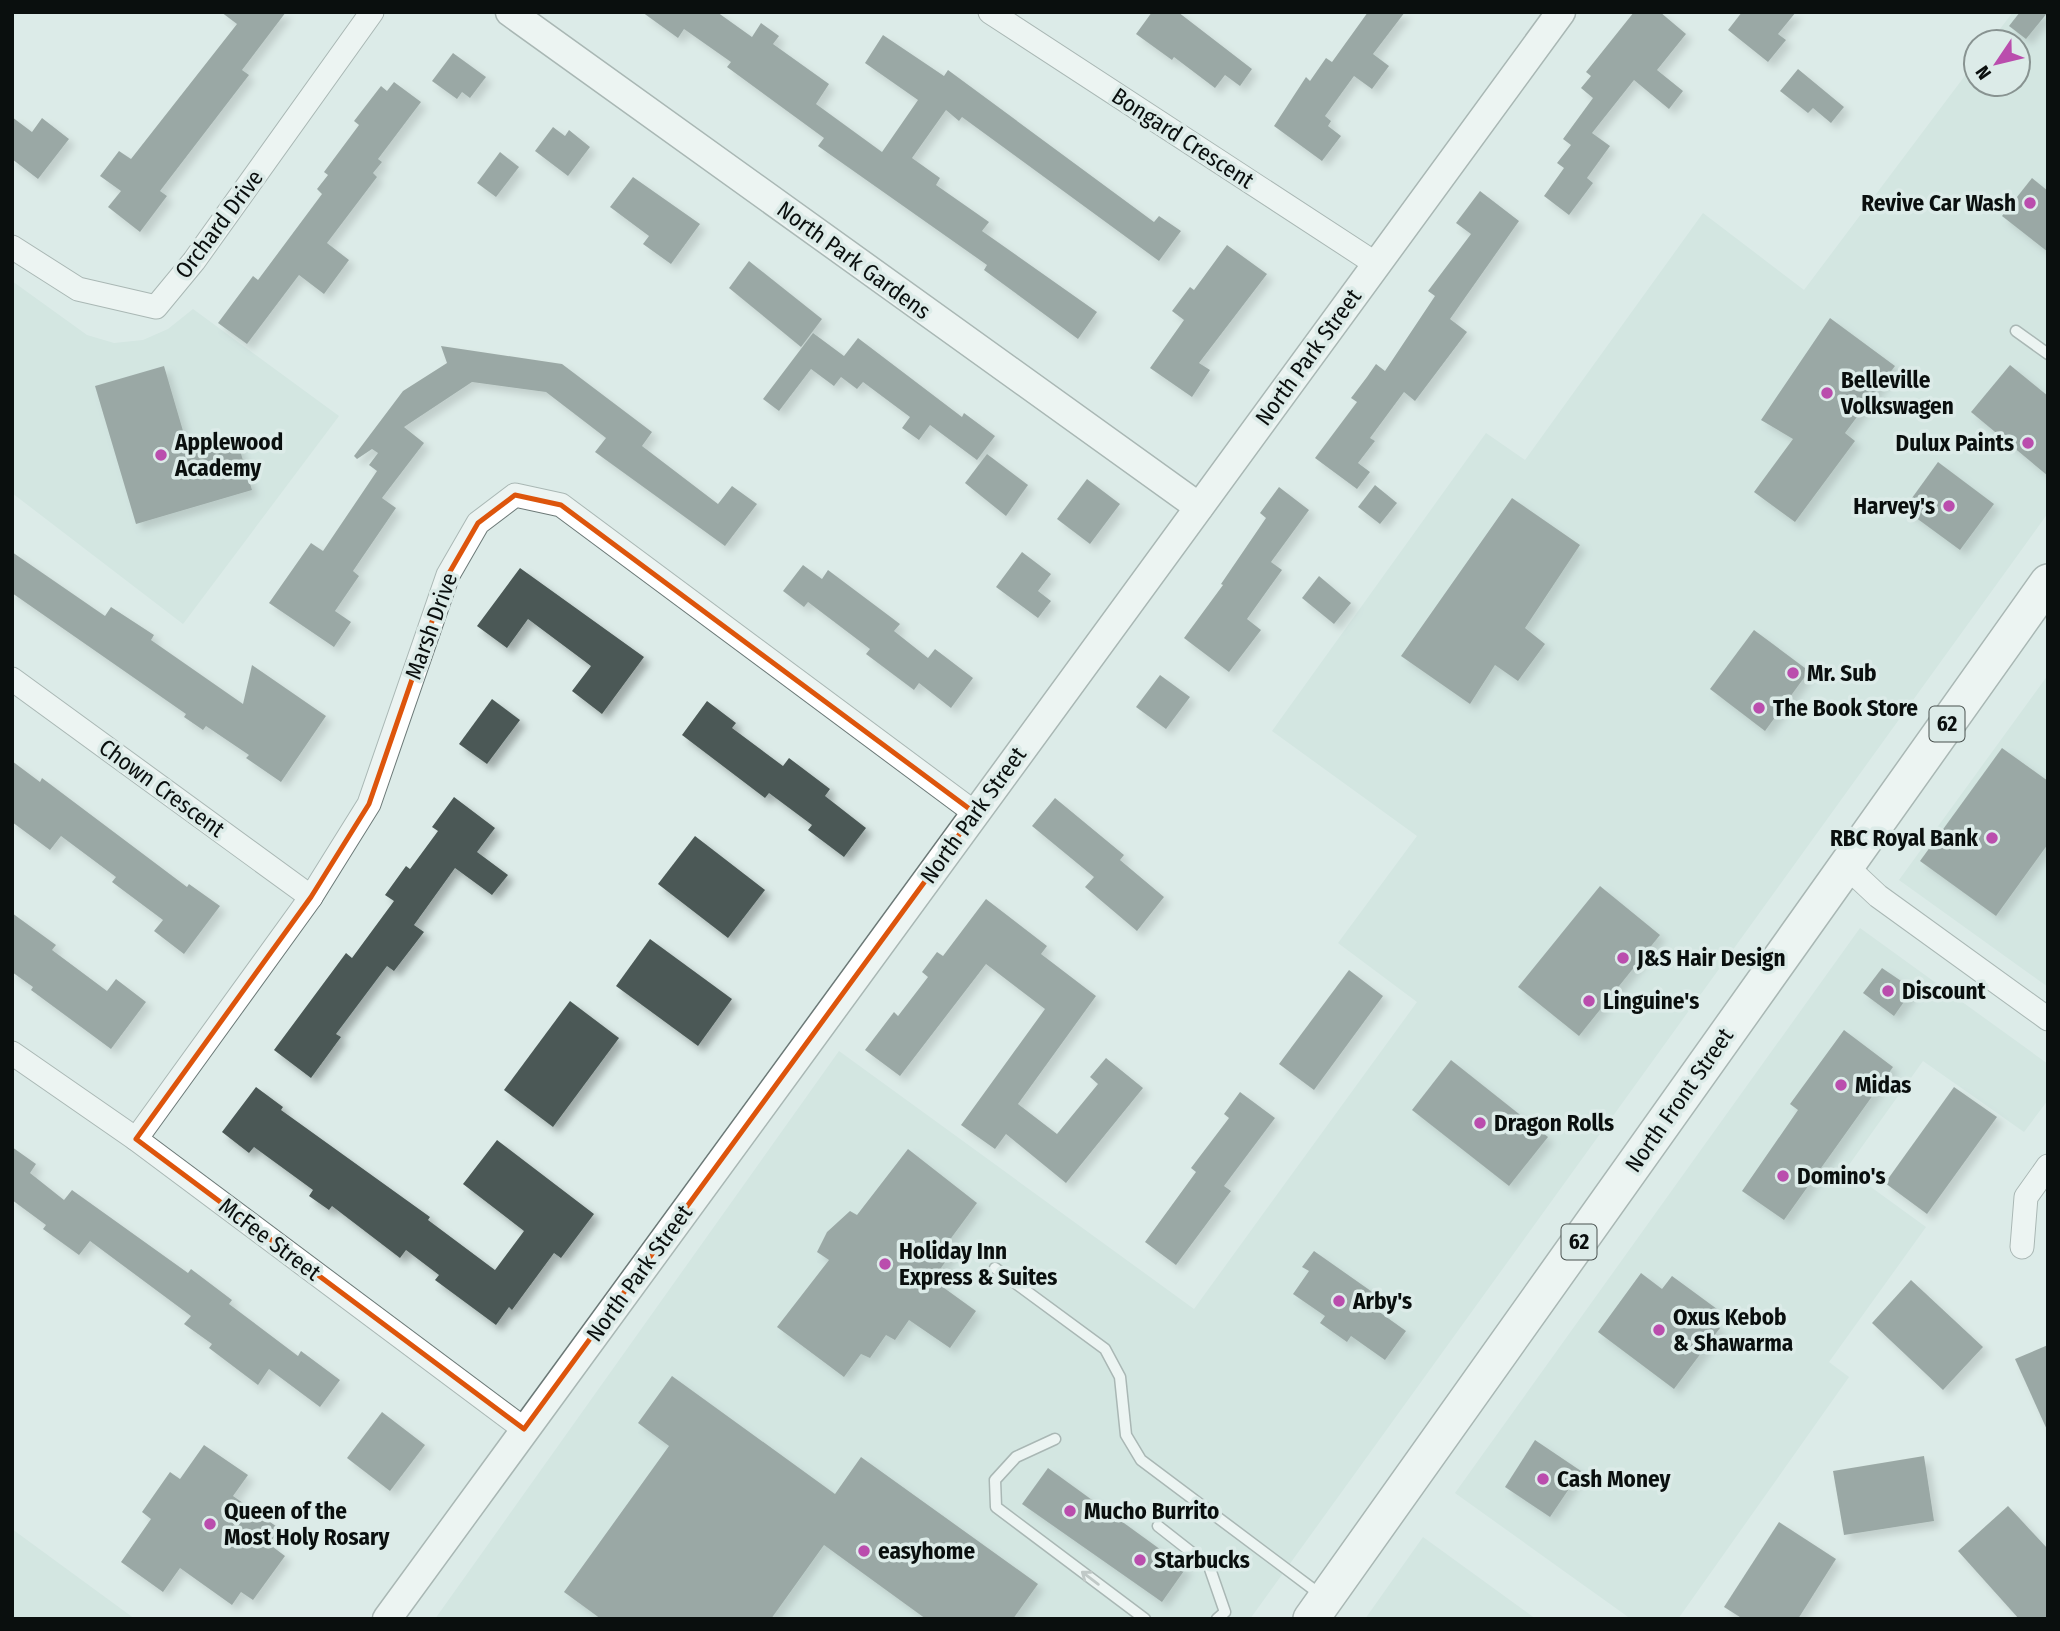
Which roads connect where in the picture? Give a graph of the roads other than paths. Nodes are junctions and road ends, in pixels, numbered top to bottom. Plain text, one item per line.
1 (373, 12) edge
2 (510, 12) edge
3 (990, 12) edge
4 (1561, 12) edge
5 (12, 247) edge
6 (1376, 264) junction
7 (2016, 331) dead end
8 (2048, 354) edge
9 (1199, 507) junction
10 (2048, 582) edge
11 (12, 679) edge
12 (975, 813) junction
13 (1846, 866) junction
14 (311, 897) junction
15 (2048, 1019) edge
16 (12, 1053) edge
17 (136, 1139) junction
18 (2048, 1166) edge
19 (2022, 1247) dead end
20 (995, 1268) dead end
21 (524, 1429) junction
22 (1055, 1439) dead end
23 (1158, 1526) dead end
24 (1318, 1609) edge
25 (387, 1619) edge
26 (1145, 1619) edge
27 (1217, 1619) edge

1 - 5 street, Orchard Drive
2 - 9 street, North Park Gardens
3 - 6 street, Bongard Crescent
4 - 6 street, North Park Street
6 - 9 street, North Park Street
7 - 8 lane
9 - 12 street, North Park Street
10 - 13 main road, North Front Street / 62
11 - 14 street, Chown Crescent
12 - 14 street, Marsh Drive
12 - 21 street, North Park Street
13 - 15 street
13 - 24 main road, North Front Street / 62
14 - 17 street, Marsh Drive
16 - 17 street, McFee Street
17 - 21 street, McFee Street
18 - 19 street
20 - 24 lane
21 - 25 street, North Park Street
26 -> 22 lane
23 - 27 lane

